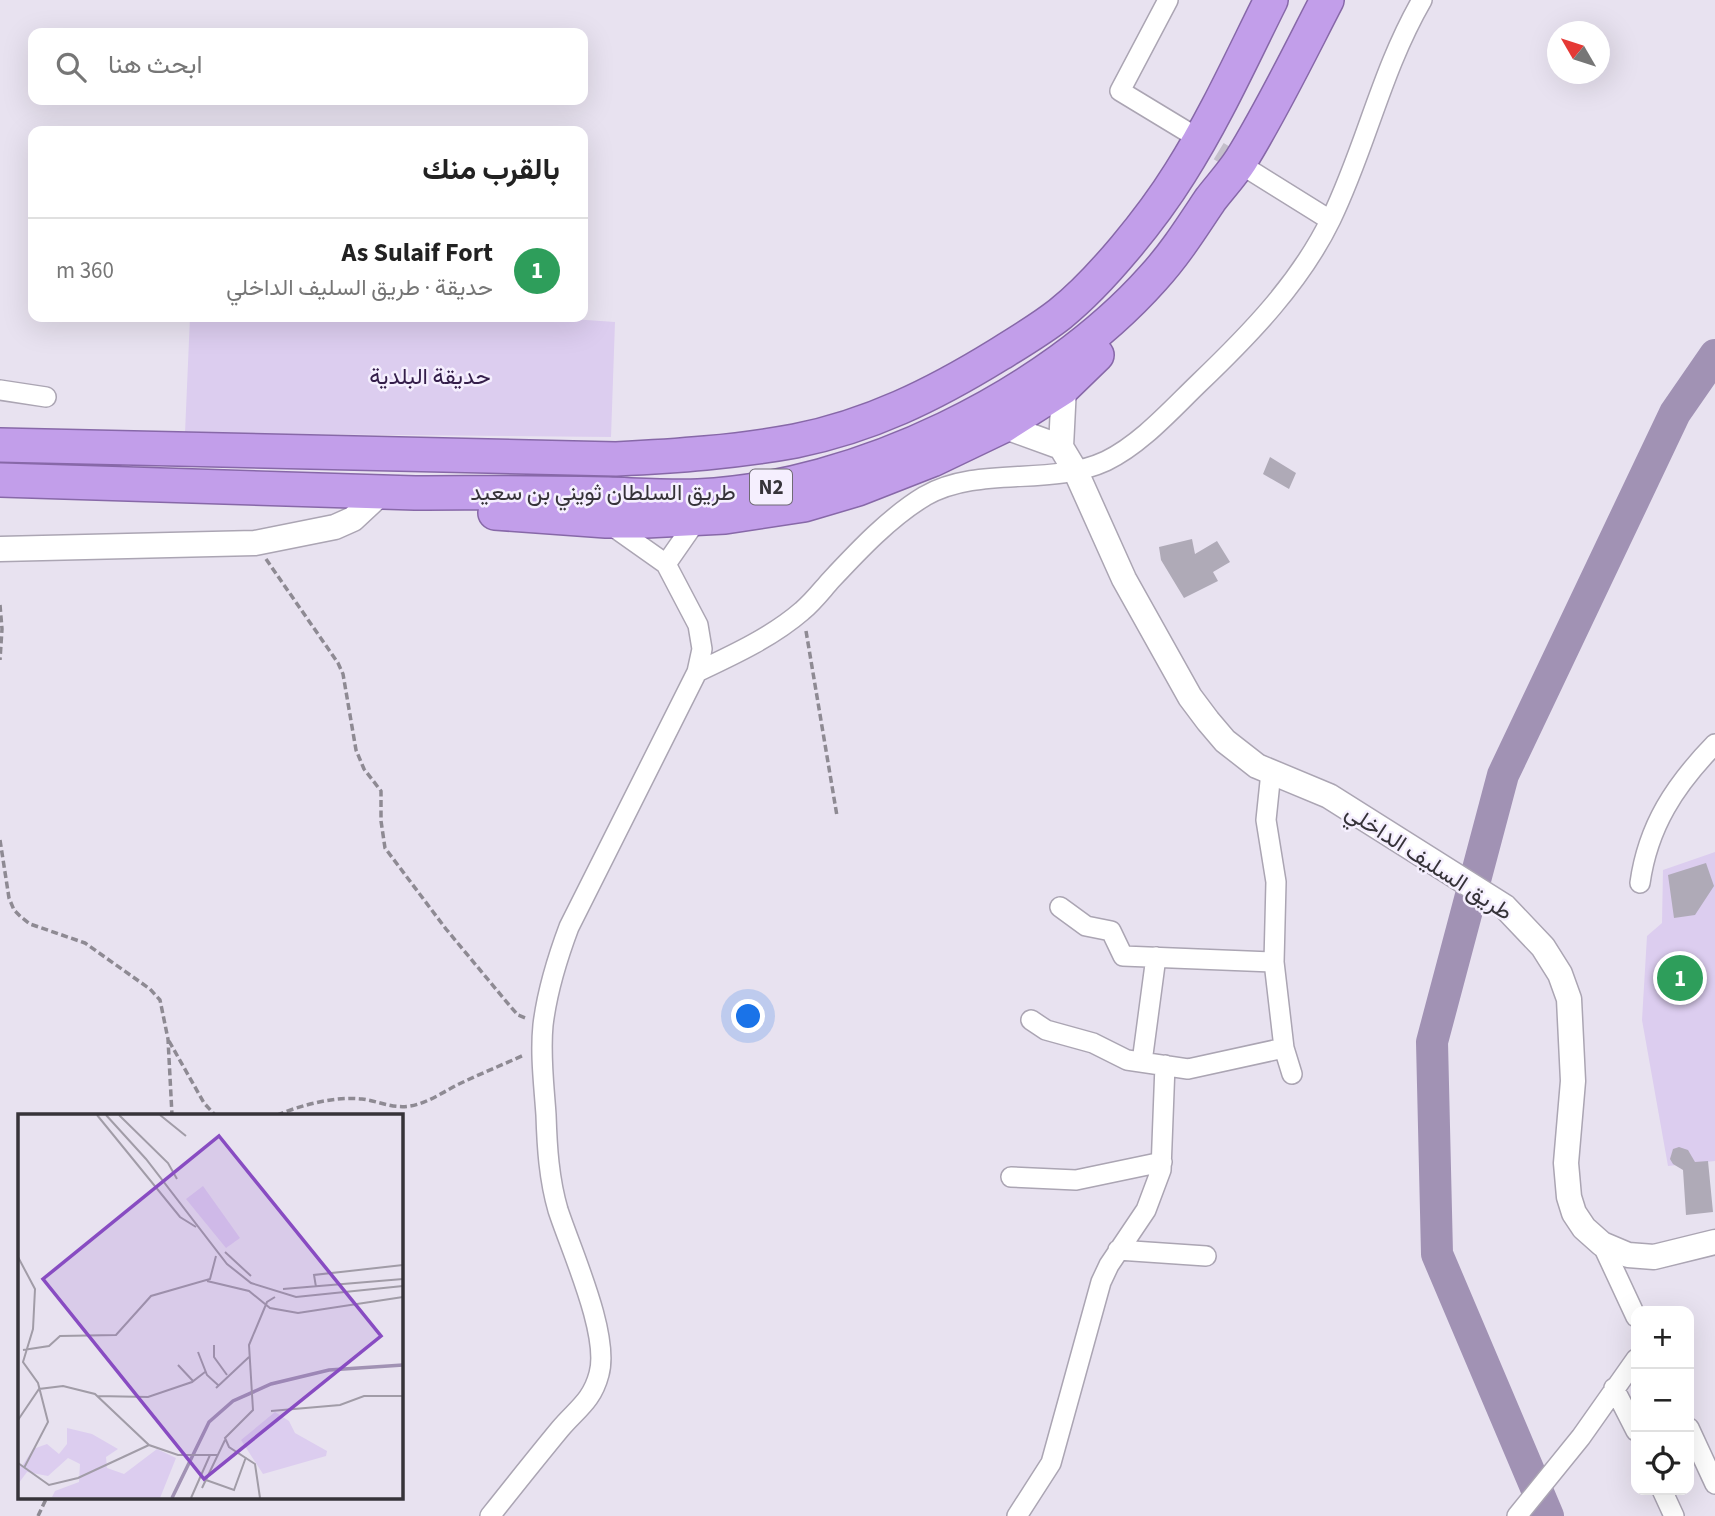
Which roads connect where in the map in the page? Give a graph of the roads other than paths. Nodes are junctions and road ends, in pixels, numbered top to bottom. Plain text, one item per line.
1 (1168, 0) edge
2 (1271, 0) edge
3 (1327, 0) edge
4 (1422, 0) edge
5 (1186, 131) tunnel mouth
6 (1247, 166) junction
7 (1330, 220) junction
8 (1064, 387) junction
9 (0, 390) edge
10 (46, 397) dead end
11 (1003, 426) junction
12 (0, 446) edge
13 (1061, 447) junction
14 (1076, 472) junction
15 (0, 480) edge
16 (399, 492) junction
17 (698, 518) junction
18 (606, 521) junction
19 (0, 549) edge
20 (666, 564) junction
21 (697, 672) junction
22 (1715, 744) edge
23 (1271, 772) junction
24 (1640, 883) dead end
25 (1060, 907) dead end
26 (1156, 957) junction
27 (1274, 962) junction
28 (1031, 1020) dead end
29 (1284, 1048) junction
30 (1142, 1062) junction
31 (1165, 1065) junction
32 (1292, 1074) dead end
33 (1162, 1162) junction
34 (1011, 1177) dead end
35 (1715, 1242) edge
36 (1602, 1244) junction
37 (1118, 1250) junction
38 (1206, 1256) dead end
39 (1631, 1306) edge
40 (1631, 1366) edge
41 (1615, 1388) junction
42 (1631, 1421) edge
43 (1690, 1432) edge
44 (1715, 1484) edge
45 (1664, 1495) edge
46 (490, 1516) edge
47 (1017, 1516) edge
48 (1517, 1516) edge
49 (1674, 1516) edge

1 - 5 street
2 - 12 highway, طريق السلطان ثويني بن سعيد / N2
3 - 6 highway, طريق السلطان ثويني بن سعيد / N2
4 - 7 street
6 - 7 street
6 - 8 highway
6 - 16 highway, طريق السلطان ثويني بن سعيد / N2
7 - 14 street
8 - 11 highway
8 - 13 street
9 - 10 street
11 - 13 street
11 - 17 highway
13 - 14 street, طريق السليف الداخلي
14 - 21 street
14 - 23 street, طريق السليف الداخلي
15 - 16 highway, طريق السلطان ثويني بن سعيد / N2
16 - 18 highway
16 - 19 street
17 - 18 highway
17 - 20 street
18 - 20 street
20 - 21 street
21 - 46 street
22 - 24 street
23 - 27 street
23 - 36 street, طريق السليف الداخلي
25 - 26 street
26 - 27 street
26 - 30 street
27 - 29 street
28 - 30 street
29 - 31 street
29 - 32 street
30 - 31 street
31 - 33 street
33 - 34 street
33 - 37 street
35 - 36 street, طريق السليف الداخلي
36 - 39 street
37 - 38 street
37 - 47 street
40 - 41 street
41 - 42 street
41 - 48 street
43 - 44 street
45 - 49 street

